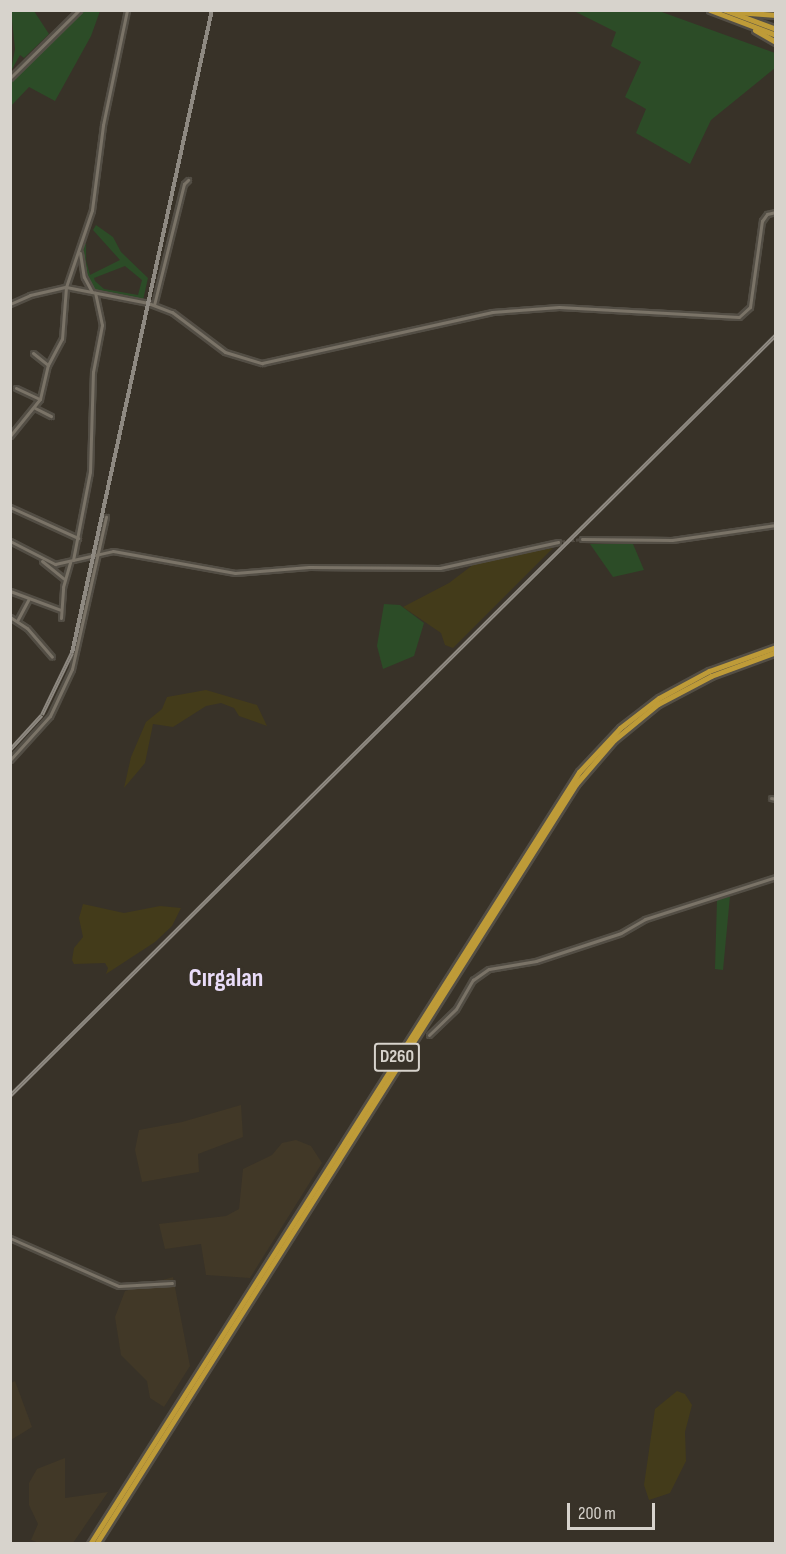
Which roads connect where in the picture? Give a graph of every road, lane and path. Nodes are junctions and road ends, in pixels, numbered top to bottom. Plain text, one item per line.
1 (79, 10) edge
2 (127, 10) edge
3 (710, 10) edge
4 (725, 10) edge
5 (776, 15) edge
6 (732, 16) junction
7 (776, 29) edge
8 (776, 34) edge
9 (776, 42) edge
10 (10, 78) edge
11 (188, 180) dead end
12 (776, 212) edge
13 (81, 248) junction
14 (66, 287) junction
15 (94, 292) junction
16 (10, 304) edge
17 (154, 305) junction
18 (33, 353) dead end
19 (48, 365) junction
20 (16, 388) dead end
21 (40, 399) junction
22 (35, 408) junction
23 (51, 416) dead end
24 (10, 436) edge
25 (10, 507) edge
26 (106, 517) dead end
27 (776, 525) edge
28 (78, 538) junction
29 (582, 539) tunnel mouth
30 (10, 541) edge
31 (558, 542) tunnel mouth
32 (99, 554) junction
33 (41, 559) junction
34 (72, 561) junction
35 (64, 579) junction
36 (10, 591) edge
37 (28, 600) junction
38 (61, 610) junction
39 (10, 617) edge
40 (62, 618) dead end
41 (17, 621) junction
42 (776, 646) edge
43 (776, 652) edge
44 (52, 657) dead end
45 (10, 760) edge
46 (776, 877) edge
47 (429, 1035) dead end
48 (10, 1238) edge
49 (172, 1283) dead end
50 (90, 1544) edge
51 (96, 1544) edge

1 - 10 street
2 - 13 street
3 - 6 highway
4 - 6 highway
5 - 6 highway
6 - 7 highway
6 - 8 highway
6 - 9 highway
11 - 17 street
12 - 17 street
13 - 14 street
13 - 15 street
14 - 15 street
14 - 16 street
14 - 19 street
15 - 17 street
15 - 28 street
18 - 19 street
19 - 21 street
20 - 21 street
21 - 22 street
22 - 23 street
22 - 24 street
25 - 28 street
26 - 32 street
27 - 29 street
28 - 34 street
30 - 33 street
31 - 32 street
32 - 34 street
32 - 45 street
33 - 34 street
33 - 35 street
34 - 35 street
35 - 38 street
36 - 37 street
37 - 38 street
37 - 41 street
38 - 40 street
39 - 41 street
41 - 44 street
42 - 50 highway, D260
43 - 51 highway, D260
46 - 47 street
48 - 49 street

